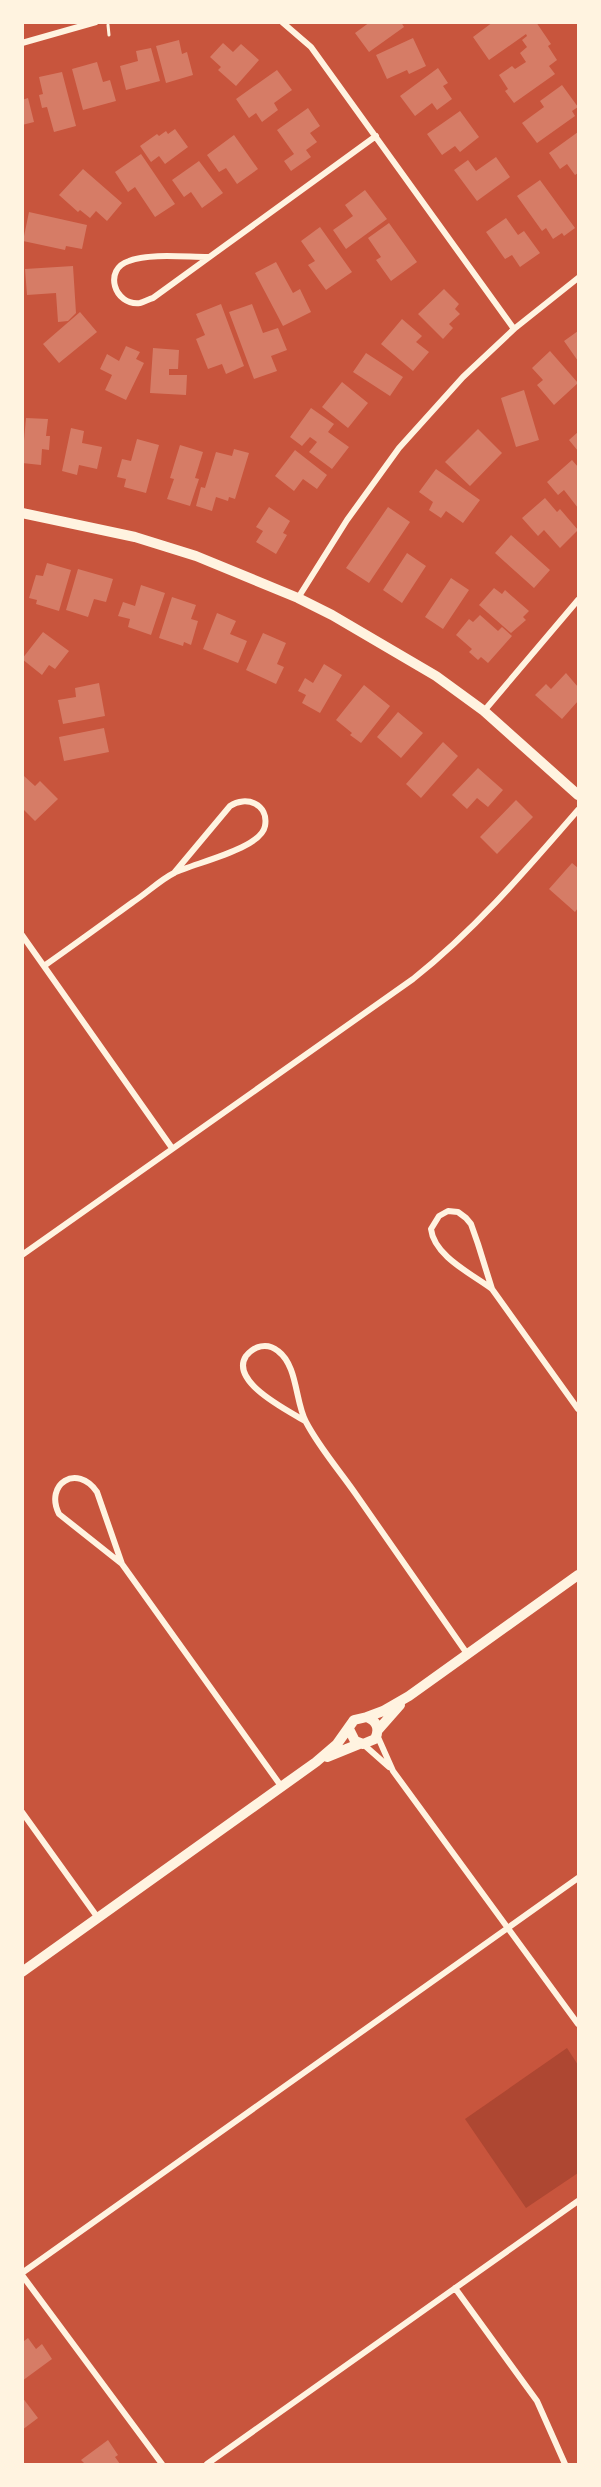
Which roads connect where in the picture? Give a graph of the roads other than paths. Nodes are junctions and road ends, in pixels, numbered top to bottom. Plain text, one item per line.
1 (96, 22) edge
2 (282, 22) edge
3 (22, 43) edge
4 (376, 136) junction
5 (208, 256) junction
6 (579, 278) edge
7 (514, 329) junction
8 (22, 513) edge
9 (298, 598) junction
10 (579, 600) edge
11 (484, 711) junction
12 (579, 795) edge
13 (579, 810) edge
14 (174, 873) junction
15 (22, 935) edge
16 (44, 966) junction
17 (172, 1148) junction
18 (22, 1255) edge
19 (492, 1289) junction
20 (579, 1409) edge
21 (305, 1421) junction
22 (122, 1564) junction
23 (579, 1575) edge
24 (468, 1655) junction
25 (409, 1696) junction
26 (368, 1717) junction
27 (350, 1729) junction
28 (377, 1733) junction
29 (361, 1744) junction
30 (316, 1762) junction
31 (393, 1771) junction
32 (281, 1786) junction
33 (22, 1812) edge
34 (579, 1878) edge
35 (98, 1918) junction
36 (507, 1928) junction
37 (22, 1972) edge
38 (579, 2024) edge
39 (579, 2201) edge
40 (22, 2274) edge
41 (455, 2288) junction
42 (162, 2464) edge
43 (207, 2464) edge
44 (565, 2464) edge

1 - 3 street
2 - 4 street
4 - 5 street
4 - 7 street
5 - 5 street
6 - 7 street
7 - 9 street
8 - 9 street
9 - 11 street
10 - 11 street
11 - 12 street
13 - 17 street
14 - 14 street
14 - 16 street
15 - 16 street
16 - 17 street
17 - 18 street
19 - 19 street
19 - 20 street
21 - 21 street
21 - 24 street
22 - 22 street
22 - 32 street
23 - 24 street
24 - 25 street
25 - 26 street
25 - 28 street
26 - 27 street
26 - 28 street
27 - 29 street
27 - 30 street
28 - 29 street
28 - 31 street
29 - 30 street
29 - 31 street
30 - 32 street
31 - 36 street
32 - 35 street
33 - 35 street
34 - 36 street
35 - 37 street
36 - 38 street
36 - 40 street
39 - 41 street
40 - 42 street
41 - 43 street
41 - 44 street

